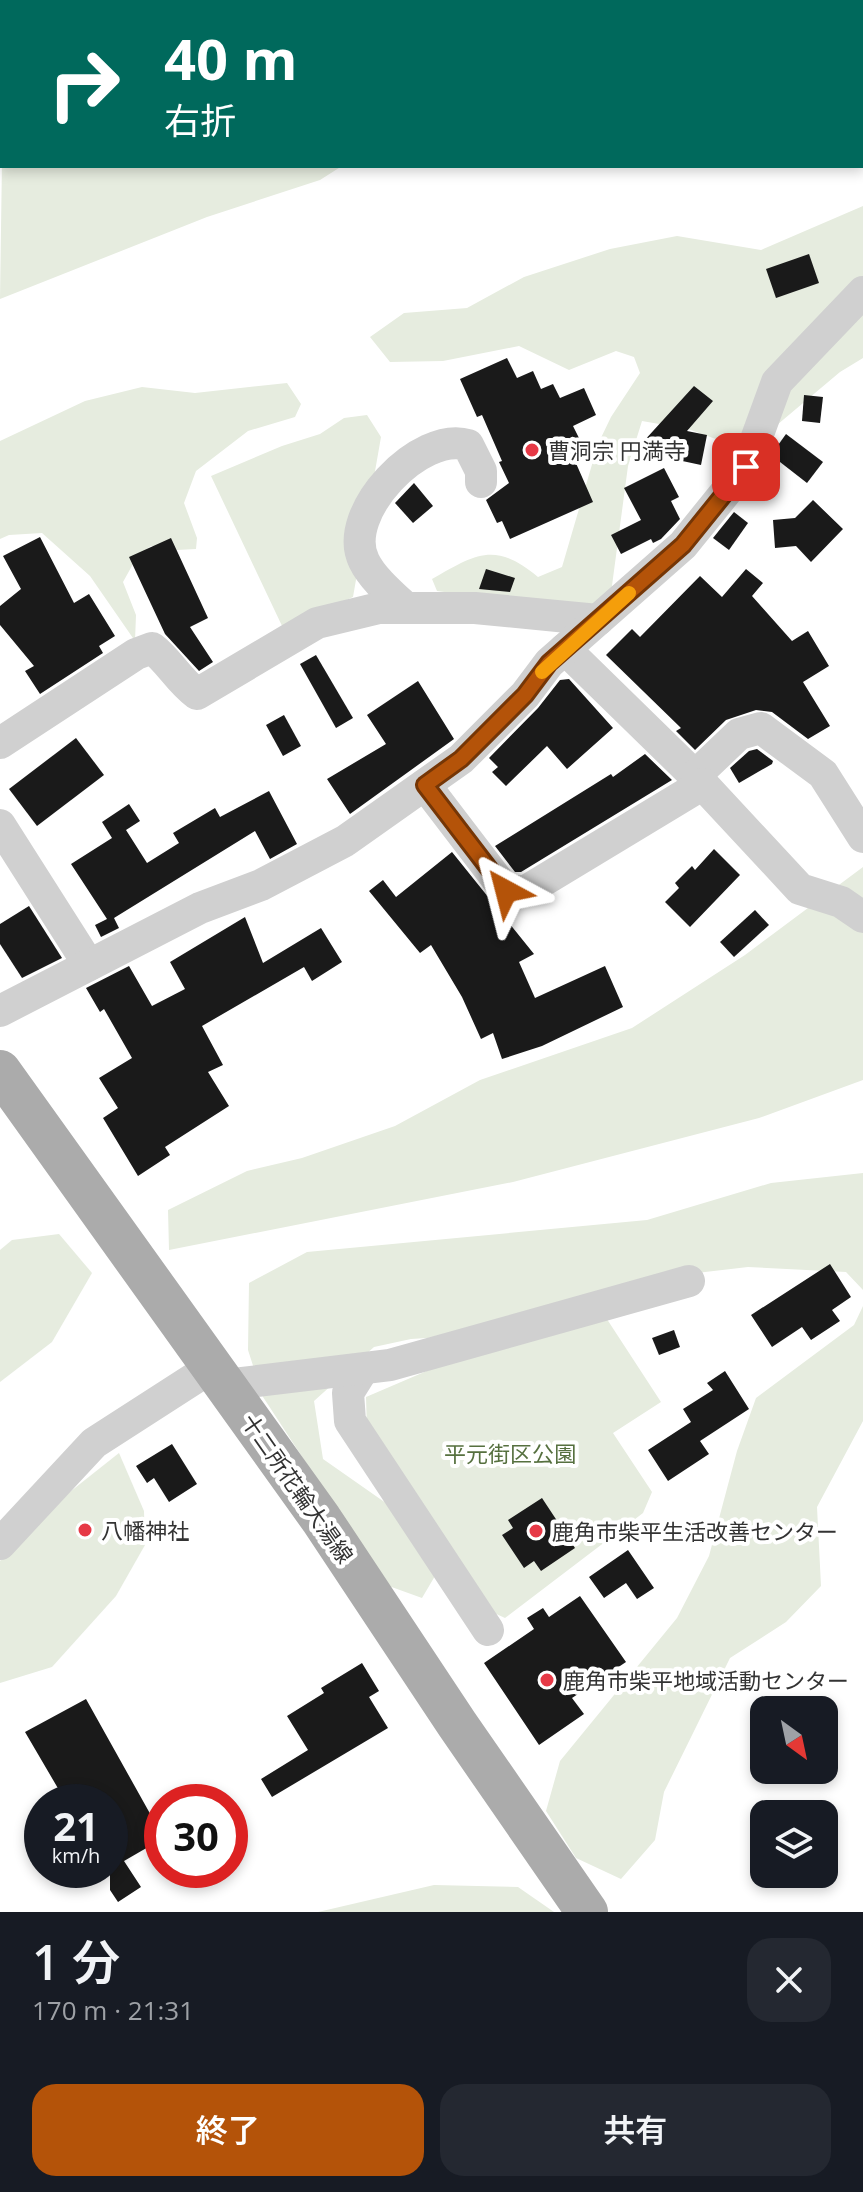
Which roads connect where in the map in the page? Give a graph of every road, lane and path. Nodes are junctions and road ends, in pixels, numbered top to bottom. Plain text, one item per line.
1 (863, 292) edge
2 (481, 482) dead end
3 (406, 608) junction
4 (598, 620) junction
5 (565, 649) junction
6 (0, 743) edge
7 (699, 780) junction
8 (425, 785) junction
9 (0, 825) edge
10 (863, 837) edge
11 (863, 917) edge
12 (89, 965) junction
13 (0, 1011) edge
14 (0, 1071) edge
15 (689, 1281) dead end
16 (363, 1369) junction
17 (219, 1376) junction
18 (0, 1544) edge
19 (488, 1630) dead end
20 (587, 1912) edge

1 - 4 street
2 - 3 street
3 - 4 street
3 - 6 street
4 - 5 street
5 - 7 street
5 - 8 street
7 - 8 street
7 - 10 street
7 - 11 street
8 - 12 street
9 - 12 street
12 - 13 street
14 - 17 main road, 十二所花輪大湯線
15 - 16 street
16 - 17 street
16 - 19 street
17 - 18 street
17 - 20 main road, 十二所花輪大湯線

